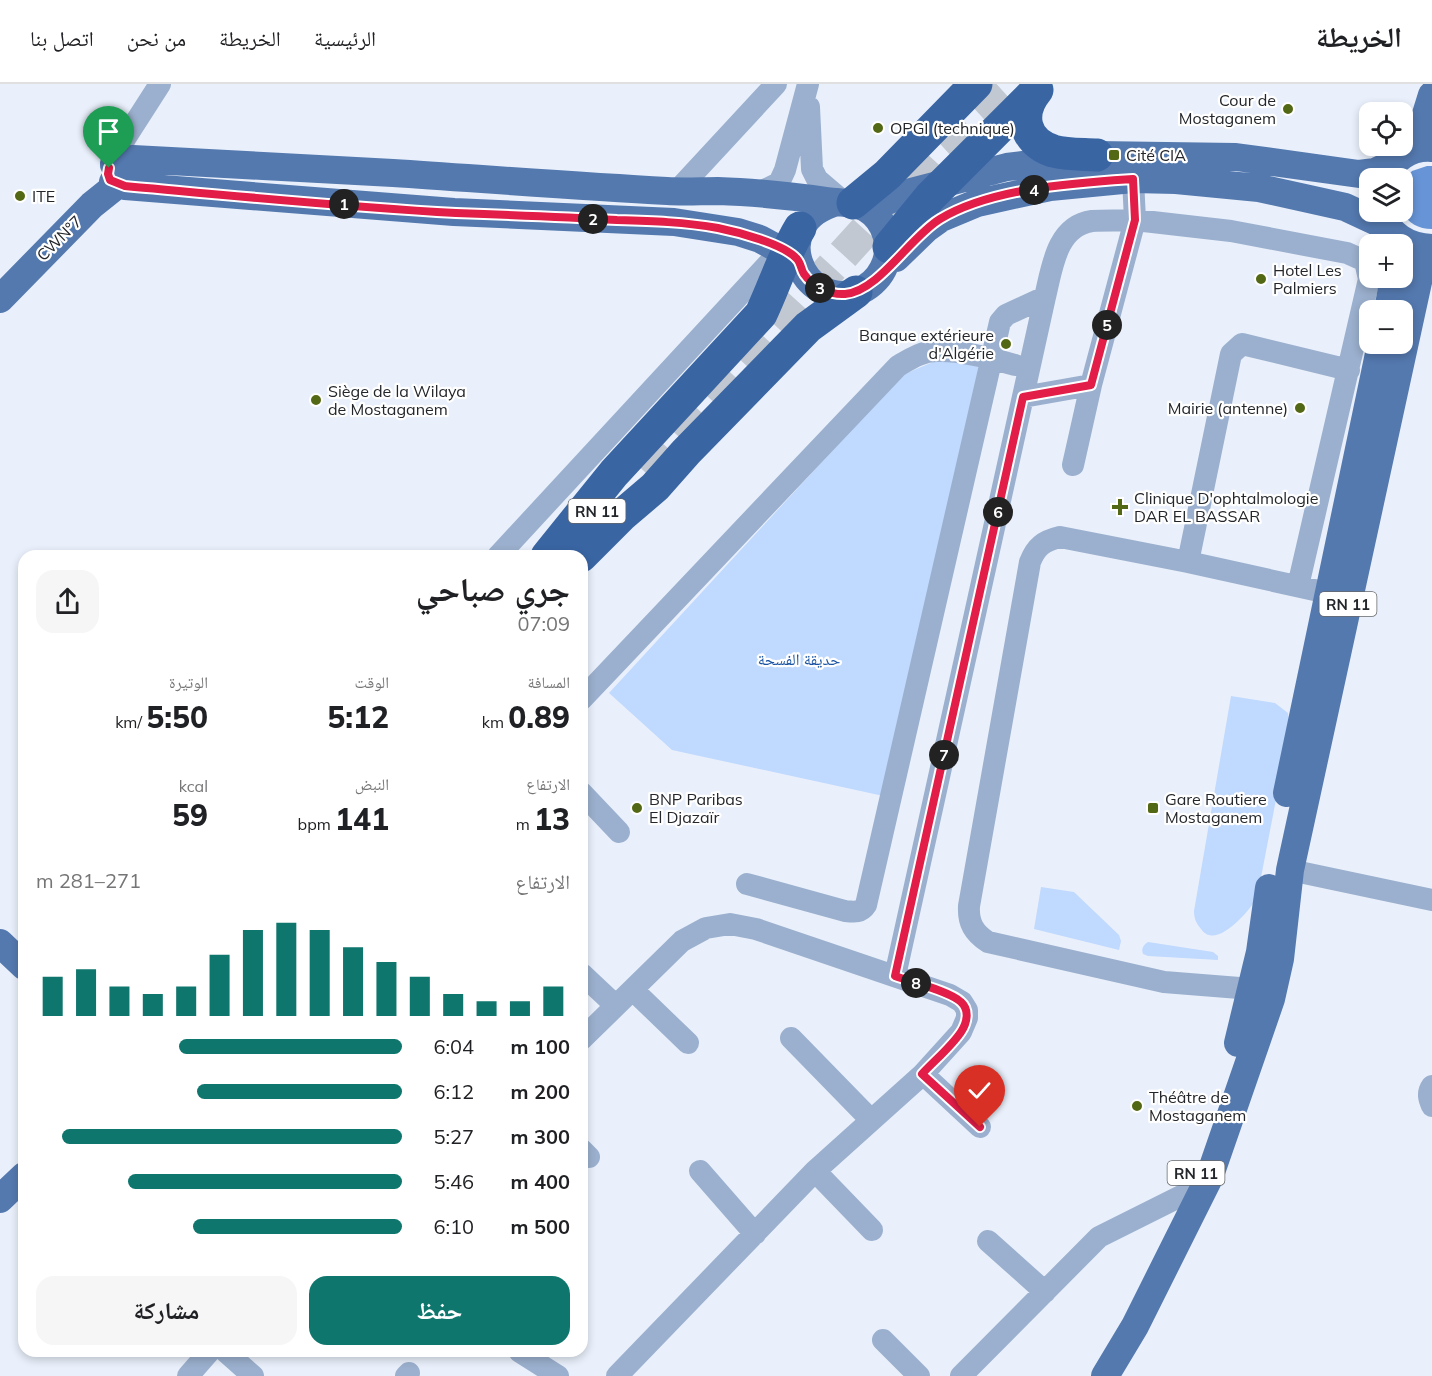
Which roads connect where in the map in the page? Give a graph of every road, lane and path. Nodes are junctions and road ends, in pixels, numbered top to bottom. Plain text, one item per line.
1 (160, 84) edge
2 (776, 84) edge
3 (976, 84) edge
4 (1037, 89) edge
5 (807, 90) edge
6 (1432, 95) edge
7 (1097, 155) junction
8 (1404, 160) edge
9 (120, 177) junction
10 (1133, 179) junction
11 (945, 182) junction
12 (676, 192) junction
13 (758, 193) junction
14 (850, 204) junction
15 (1135, 220) junction
16 (1390, 230) edge
17 (792, 247) junction
18 (1432, 248) edge
19 (1432, 253) edge
20 (875, 271) junction
21 (0, 277) edge
22 (1045, 297) junction
23 (0, 298) edge
24 (1379, 354) edge
25 (991, 358) junction
26 (1015, 364) dead end
27 (1349, 369) junction
28 (1091, 385) junction
29 (1023, 397) junction
30 (1073, 465) dead end
31 (504, 550) edge
32 (552, 550) edge
33 (560, 550) edge
34 (578, 550) edge
35 (587, 550) edge
36 (1188, 562) junction
37 (1298, 586) junction
38 (1328, 593) junction
39 (588, 693) edge
40 (588, 799) edge
41 (619, 832) dead end
42 (1290, 870) junction
43 (747, 884) dead end
44 (1432, 900) edge
45 (0, 922) edge
46 (18, 938) edge
47 (0, 943) edge
48 (18, 960) edge
49 (895, 976) junction
50 (588, 980) edge
51 (1252, 989) junction
52 (633, 990) junction
53 (615, 1005) junction
54 (588, 1033) edge
55 (791, 1038) dead end
56 (688, 1044) dead end
57 (922, 1074) junction
58 (1432, 1086) edge
59 (1432, 1106) edge
60 (871, 1120) junction
61 (980, 1127) dead end
62 (700, 1171) dead end
63 (815, 1172) junction
64 (18, 1182) edge
65 (1185, 1194) junction
66 (0, 1199) edge
67 (872, 1230) dead end
68 (755, 1234) junction
69 (988, 1241) dead end
70 (1044, 1292) junction
71 (884, 1340) dead end
72 (205, 1357) edge
73 (232, 1357) edge
74 (528, 1357) edge
75 (188, 1376) edge
76 (253, 1376) edge
77 (558, 1376) edge
78 (617, 1376) edge
79 (919, 1376) edge
80 (961, 1376) edge
81 (1086, 1376) edge
82 (1105, 1376) edge

1 - 9 street
2 - 12 street
3 - 14 highway
4 - 7 highway
4 - 11 highway
5 - 13 street
5 - 14 street
6 - 8 main road
7 - 8 main road
7 - 11 main road
9 - 12 main road
9 - 17 main road
9 - 21 main road
9 - 23 main road, CWN°7
10 - 15 street
10 - 16 main road
10 - 20 main road
11 - 14 main road
11 - 20 highway
12 - 13 main road
13 - 14 main road
14 - 17 main road
14 - 20 main road
15 - 22 street
15 - 27 street
15 - 28 street
16 - 18 main road
17 - 20 main road
17 - 31 street
17 - 32 highway
19 - 42 main road, RN 11
20 - 35 highway
22 - 25 street
22 - 29 street
24 - 38 main road, RN 11
25 - 26 street
25 - 39 street
25 - 43 street
27 - 36 street
27 - 37 street
28 - 29 street
28 - 30 street
29 - 49 street
33 - 34 highway, RN 11
36 - 37 street
36 - 51 street
37 - 38 street
38 - 51 main road, RN 11
40 - 41 street
42 - 44 street
42 - 82 main road, RN 11
45 - 46 main road
47 - 48 main road
49 - 52 street
49 - 57 street
50 - 53 street
51 - 65 main road, RN 11
52 - 53 street
52 - 56 street
53 - 54 street
55 - 60 street
57 - 60 street
57 - 61 street
58 - 59 street
60 - 63 street
62 - 68 street
63 - 67 street
63 - 68 street
64 - 66 main road
65 - 70 street
65 - 81 main road, RN 11
68 - 78 street
69 - 70 street
70 - 80 street
71 - 79 street
72 - 75 street
73 - 76 street
74 - 77 street

